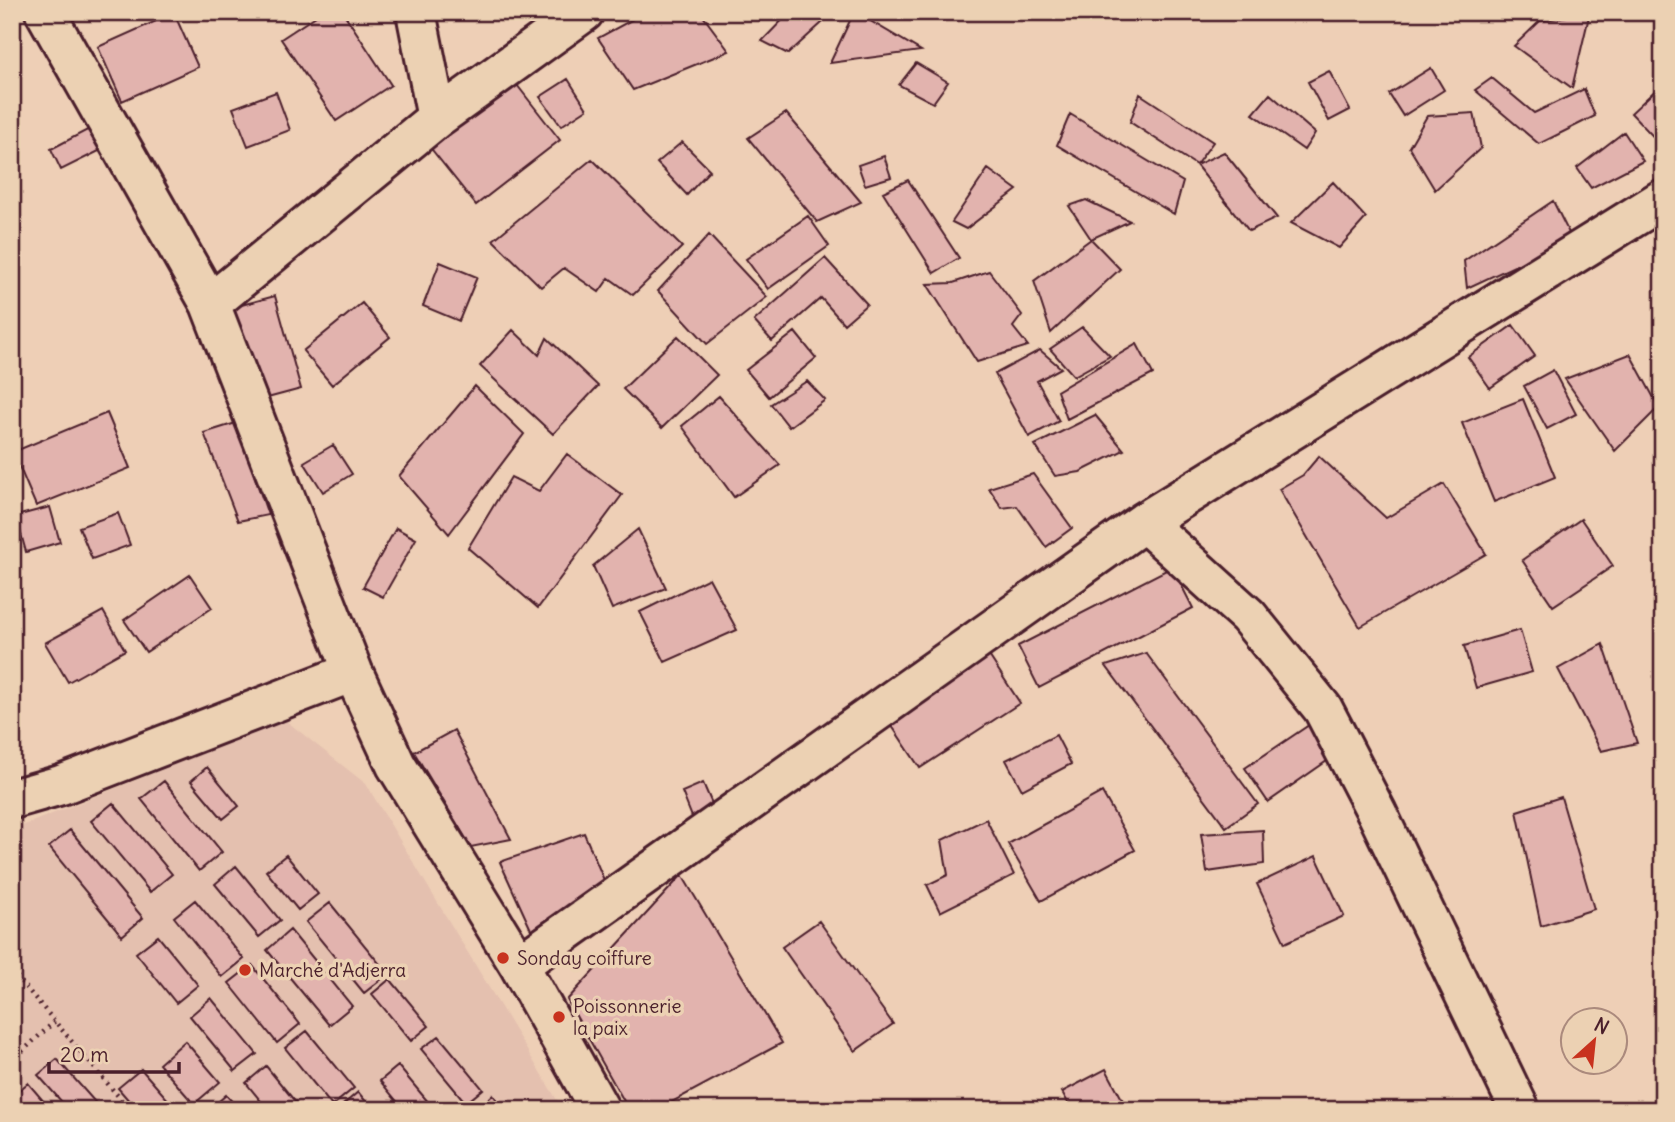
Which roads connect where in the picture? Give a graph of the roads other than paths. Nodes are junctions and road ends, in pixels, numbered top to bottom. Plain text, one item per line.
1 (46, 12) edge
2 (416, 12) edge
3 (584, 12) edge
4 (437, 118) junction
5 (1663, 199) edge
6 (210, 304) junction
7 (1144, 522) junction
8 (353, 672) junction
9 (12, 799) edge
10 (519, 965) junction
11 (600, 1110) edge
12 (1520, 1110) edge

1 - 6 street
2 - 4 street
3 - 4 street
4 - 6 street
5 - 7 street
6 - 8 street
7 - 10 street
7 - 12 street
8 - 9 street
8 - 10 street
10 - 11 street

